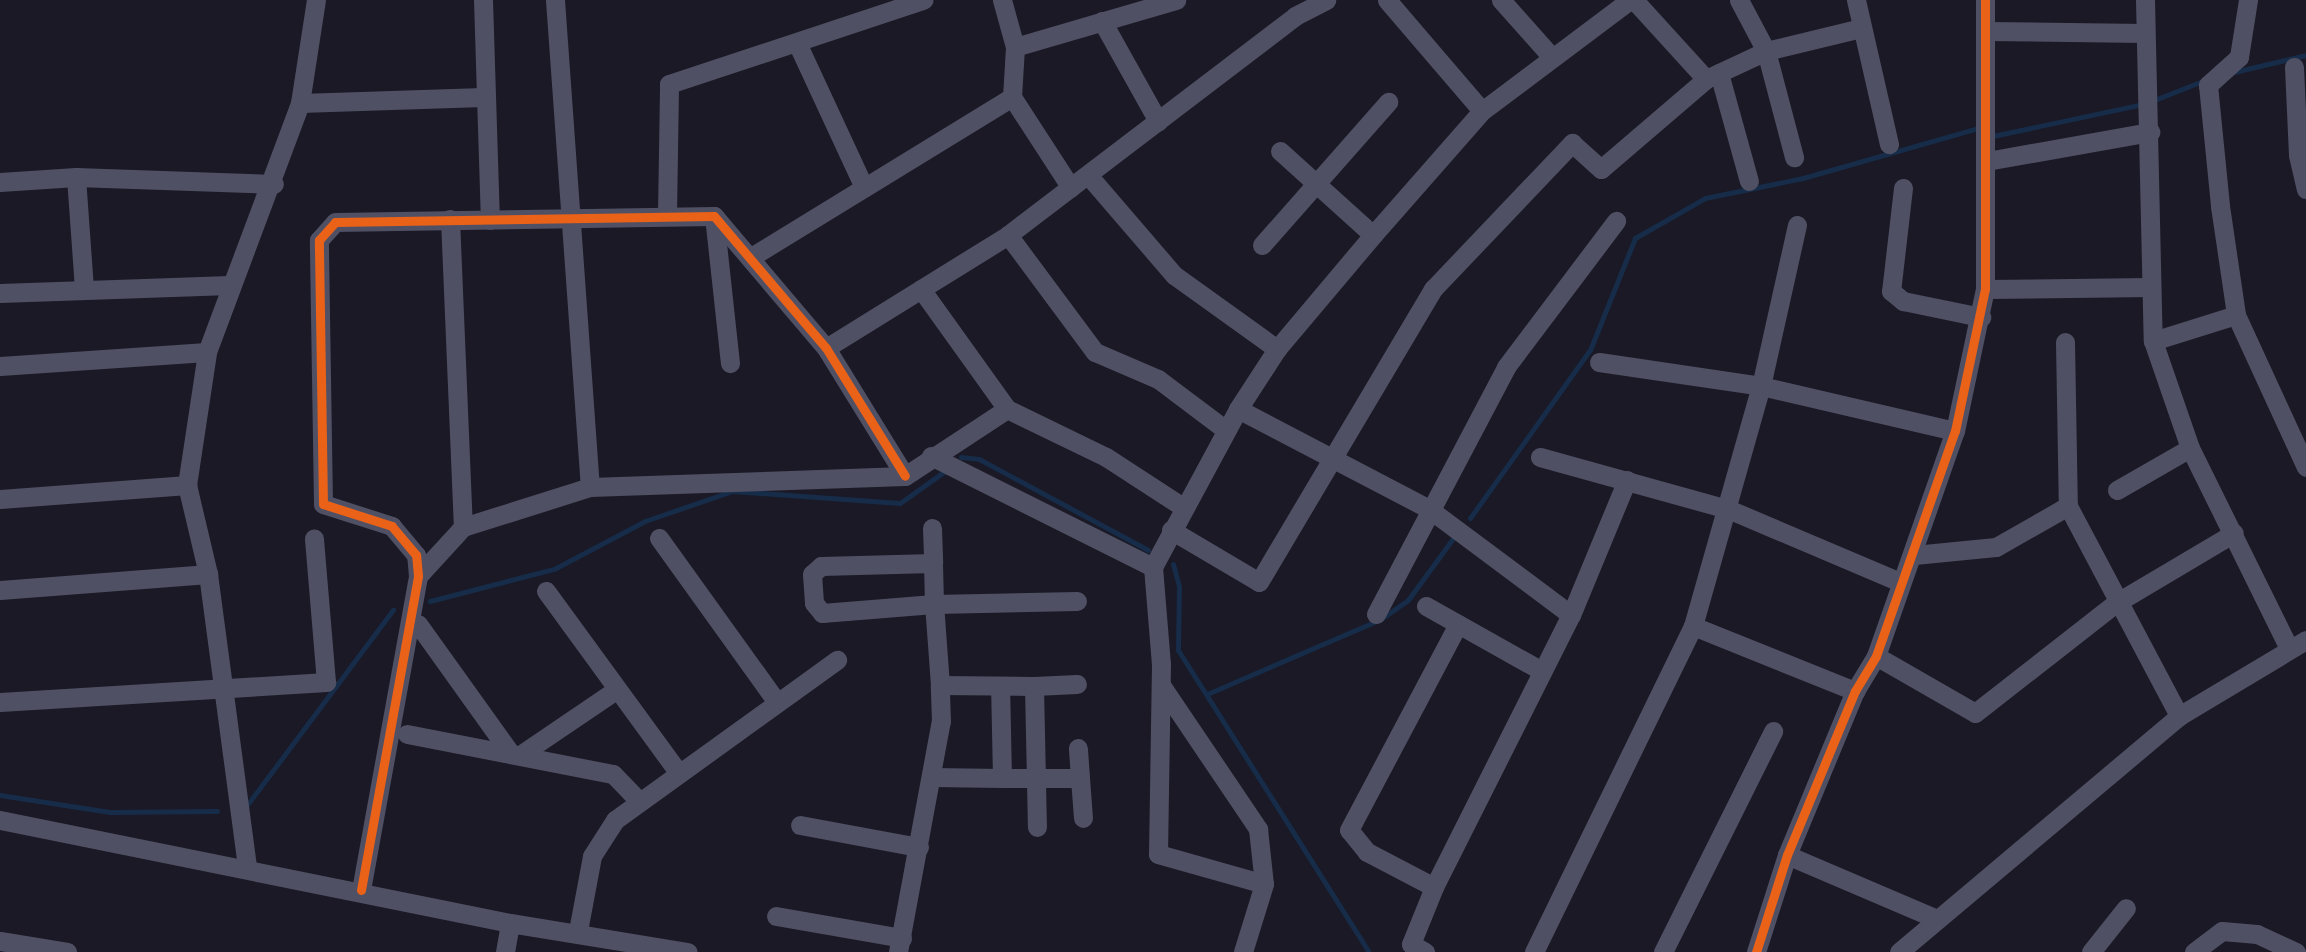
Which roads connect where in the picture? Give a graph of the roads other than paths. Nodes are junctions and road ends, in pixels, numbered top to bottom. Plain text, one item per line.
1 (316, 0) edge
2 (483, 0) edge
3 (555, 0) edge
4 (923, 0) edge
5 (1002, 0) edge
6 (1176, 0) edge
7 (1326, 0) edge
8 (1387, 0) edge
9 (1501, 0) edge
10 (1632, 0) edge
11 (1739, 0) edge
12 (1856, 0) edge
13 (1985, 0) edge
14 (2145, 0) edge
15 (2248, 0) edge
16 (1102, 21) junction
17 (1861, 28) junction
18 (1986, 31) junction
19 (2144, 33) junction
20 (798, 45) junction
21 (1015, 47) junction
22 (1766, 51) junction
23 (1550, 55) junction
24 (2294, 67) dead end
25 (1712, 76) junction
26 (484, 97) junction
27 (1012, 97) junction
28 (1388, 102) dead end
29 (300, 103) junction
30 (1482, 111) junction
31 (1158, 121) junction
32 (2150, 132) junction
33 (1889, 145) dead end
34 (1280, 151) dead end
35 (1794, 157) dead end
36 (1987, 161) junction
37 (1088, 175) junction
38 (76, 177) junction
39 (1749, 181) dead end
40 (0, 182) edge
41 (1315, 182) junction
42 (274, 184) junction
43 (864, 187) junction
44 (1071, 188) junction
45 (1903, 188) dead end
46 (2306, 190) edge
47 (571, 215) junction
48 (667, 215) junction
49 (714, 216) junction
50 (450, 219) junction
51 (490, 220) junction
52 (1616, 221) dead end
53 (1797, 226) dead end
54 (1008, 235) junction
55 (1373, 235) junction
56 (1262, 245) dead end
57 (751, 257) junction
58 (230, 285) junction
59 (2151, 287) junction
60 (84, 289) junction
61 (921, 289) junction
62 (1985, 289) junction
63 (0, 293) edge
64 (2236, 315) junction
65 (1981, 317) junction
66 (2153, 341) junction
67 (2065, 342) dead end
68 (826, 348) junction
69 (1277, 349) junction
70 (207, 352) junction
71 (1599, 362) dead end
72 (730, 363) dead end
73 (0, 366) edge
74 (1762, 386) junction
75 (1007, 409) junction
76 (1238, 409) junction
77 (1226, 430) junction
78 (1955, 431) junction
79 (2190, 448) junction
80 (931, 456) junction
81 (1540, 457) dead end
82 (1332, 461) junction
83 (2306, 467) edge
84 (905, 476) junction
85 (1627, 480) junction
86 (187, 485) junction
87 (590, 487) junction
88 (2117, 490) dead end
89 (0, 499) edge
90 (2068, 506) junction
91 (1183, 507) junction
92 (1429, 509) junction
93 (1728, 509) junction
94 (463, 527) junction
95 (932, 528) dead end
96 (1171, 530) junction
97 (2234, 533) junction
98 (659, 538) dead end
99 (314, 539) dead end
100 (1914, 555) junction
101 (933, 563) junction
102 (1153, 567) junction
103 (208, 574) junction
104 (418, 576) junction
105 (1898, 581) junction
106 (0, 590) edge
107 (546, 591) dead end
108 (1077, 601) dead end
109 (2116, 603) junction
110 (934, 604) junction
111 (1426, 606) dead end
112 (1376, 614) dead end
113 (1571, 615) junction
114 (418, 624) dead end
115 (1458, 624) junction
116 (1693, 626) junction
117 (2297, 644) edge
118 (1876, 656) junction
119 (837, 660) dead end
120 (1542, 671) junction
121 (1077, 684) dead end
122 (940, 685) junction
123 (1161, 685) junction
124 (1000, 686) junction
125 (1034, 686) junction
126 (220, 690) junction
127 (616, 690) junction
128 (1855, 691) junction
129 (776, 701) junction
130 (0, 702) edge
131 (2179, 716) junction
132 (1773, 731) dead end
133 (407, 734) dead end
134 (1078, 748) dead end
135 (516, 754) junction
136 (678, 772) junction
137 (931, 777) junction
138 (1002, 778) junction
139 (1080, 778) junction
140 (1036, 779) junction
141 (639, 801) junction
142 (1083, 818) dead end
143 (0, 820) edge
144 (800, 825) dead end
145 (1037, 827) dead end
146 (919, 847) junction
147 (1787, 855) junction
148 (247, 868) junction
149 (1264, 884) junction
150 (1434, 887) junction
151 (361, 890) junction
152 (2126, 908) dead end
153 (776, 916) dead end
154 (1937, 919) junction
155 (510, 923) junction
156 (578, 931) junction
157 (0, 941) edge
158 (900, 945) edge
159 (67, 952) edge
160 (505, 952) edge
161 (688, 952) edge
162 (1243, 952) edge
163 (1426, 952) edge
164 (1534, 952) edge
165 (1663, 952) edge
166 (1756, 952) edge
167 (1899, 952) edge
168 (2091, 952) edge
169 (2194, 952) edge
170 (2296, 952) edge

1 - 29 street
2 - 26 street
3 - 47 street
4 - 20 street
5 - 21 street
6 - 16 street
7 - 31 street
8 - 30 street
9 - 23 street
10 - 23 street
10 - 25 street
11 - 22 street
12 - 17 street
13 - 18 street
14 - 19 street
15 - 64 street
16 - 21 street
16 - 31 street
17 - 22 street
17 - 33 street
18 - 19 street
18 - 36 street
19 - 32 street
20 - 43 street
20 - 48 street
21 - 27 street
22 - 25 street
22 - 35 street
23 - 30 street
24 - 46 street
25 - 39 street
25 - 82 street
26 - 29 street
26 - 51 street
27 - 43 street
27 - 44 street
28 - 41 street
29 - 42 street
30 - 55 street
31 - 37 street
32 - 36 street
32 - 59 street
34 - 41 street
36 - 62 street
37 - 44 street
37 - 69 street
38 - 40 street
38 - 42 street
38 - 60 street
41 - 55 street
41 - 56 street
42 - 58 street
43 - 57 street
44 - 54 street
45 - 65 street
47 - 48 street
47 - 51 street
47 - 87 street
48 - 49 street
49 - 57 street
49 - 72 street
50 - 51 street
50 - 94 street
50 - 104 street
52 - 92 street
53 - 74 street
54 - 61 street
54 - 77 street
55 - 69 street
57 - 68 street
58 - 60 street
58 - 70 street
59 - 62 street
59 - 66 street
60 - 63 street
61 - 68 street
61 - 75 street
62 - 65 street
64 - 66 street
64 - 83 street
65 - 78 street
66 - 79 street
67 - 90 street
68 - 84 street
69 - 76 street
70 - 73 street
70 - 86 street
71 - 74 street
74 - 78 street
74 - 93 street
75 - 80 street
75 - 91 street
76 - 77 street
76 - 82 street
77 - 91 street
78 - 100 street
79 - 88 street
79 - 97 street
80 - 84 street
80 - 102 street
81 - 85 street
82 - 92 street
82 - 96 street
84 - 87 street
85 - 93 street
85 - 113 street
86 - 89 street
86 - 103 street
87 - 94 street
90 - 100 street
90 - 109 street
91 - 96 street
92 - 112 street
92 - 113 street
93 - 105 street
93 - 116 street
94 - 104 street
95 - 101 street
96 - 102 street
97 - 109 street
97 - 117 street
98 - 129 street
99 - 126 street
100 - 105 street
101 - 110 street
101 - 110 street
102 - 123 street
103 - 106 street
103 - 126 street
104 - 151 street
105 - 118 street
107 - 127 street
108 - 110 street
109 - 118 street
109 - 131 street
110 - 122 street
111 - 115 street
113 - 120 street
114 - 135 street
115 - 120 street
115 - 150 street
116 - 128 street
116 - 164 street
117 - 131 street
118 - 128 street
119 - 129 street
120 - 150 street
121 - 125 street
122 - 124 street
122 - 137 street
123 - 149 street
123 - 149 street
124 - 125 street
124 - 138 street
125 - 140 street
126 - 130 street
126 - 148 street
127 - 135 street
127 - 136 street
128 - 147 street
129 - 136 street
131 - 154 street
132 - 165 street
133 - 135 street
134 - 139 street
135 - 141 street
136 - 141 street
137 - 138 street
137 - 146 street
138 - 140 street
139 - 140 street
139 - 142 street
140 - 145 street
141 - 156 street
143 - 148 street
144 - 146 street
146 - 158 street
147 - 154 street
147 - 166 street
148 - 151 street
149 - 162 street
150 - 163 street
151 - 155 street
152 - 168 street
153 - 158 street
154 - 167 street
155 - 156 street
155 - 160 street
156 - 161 street
157 - 159 street
169 - 170 street

